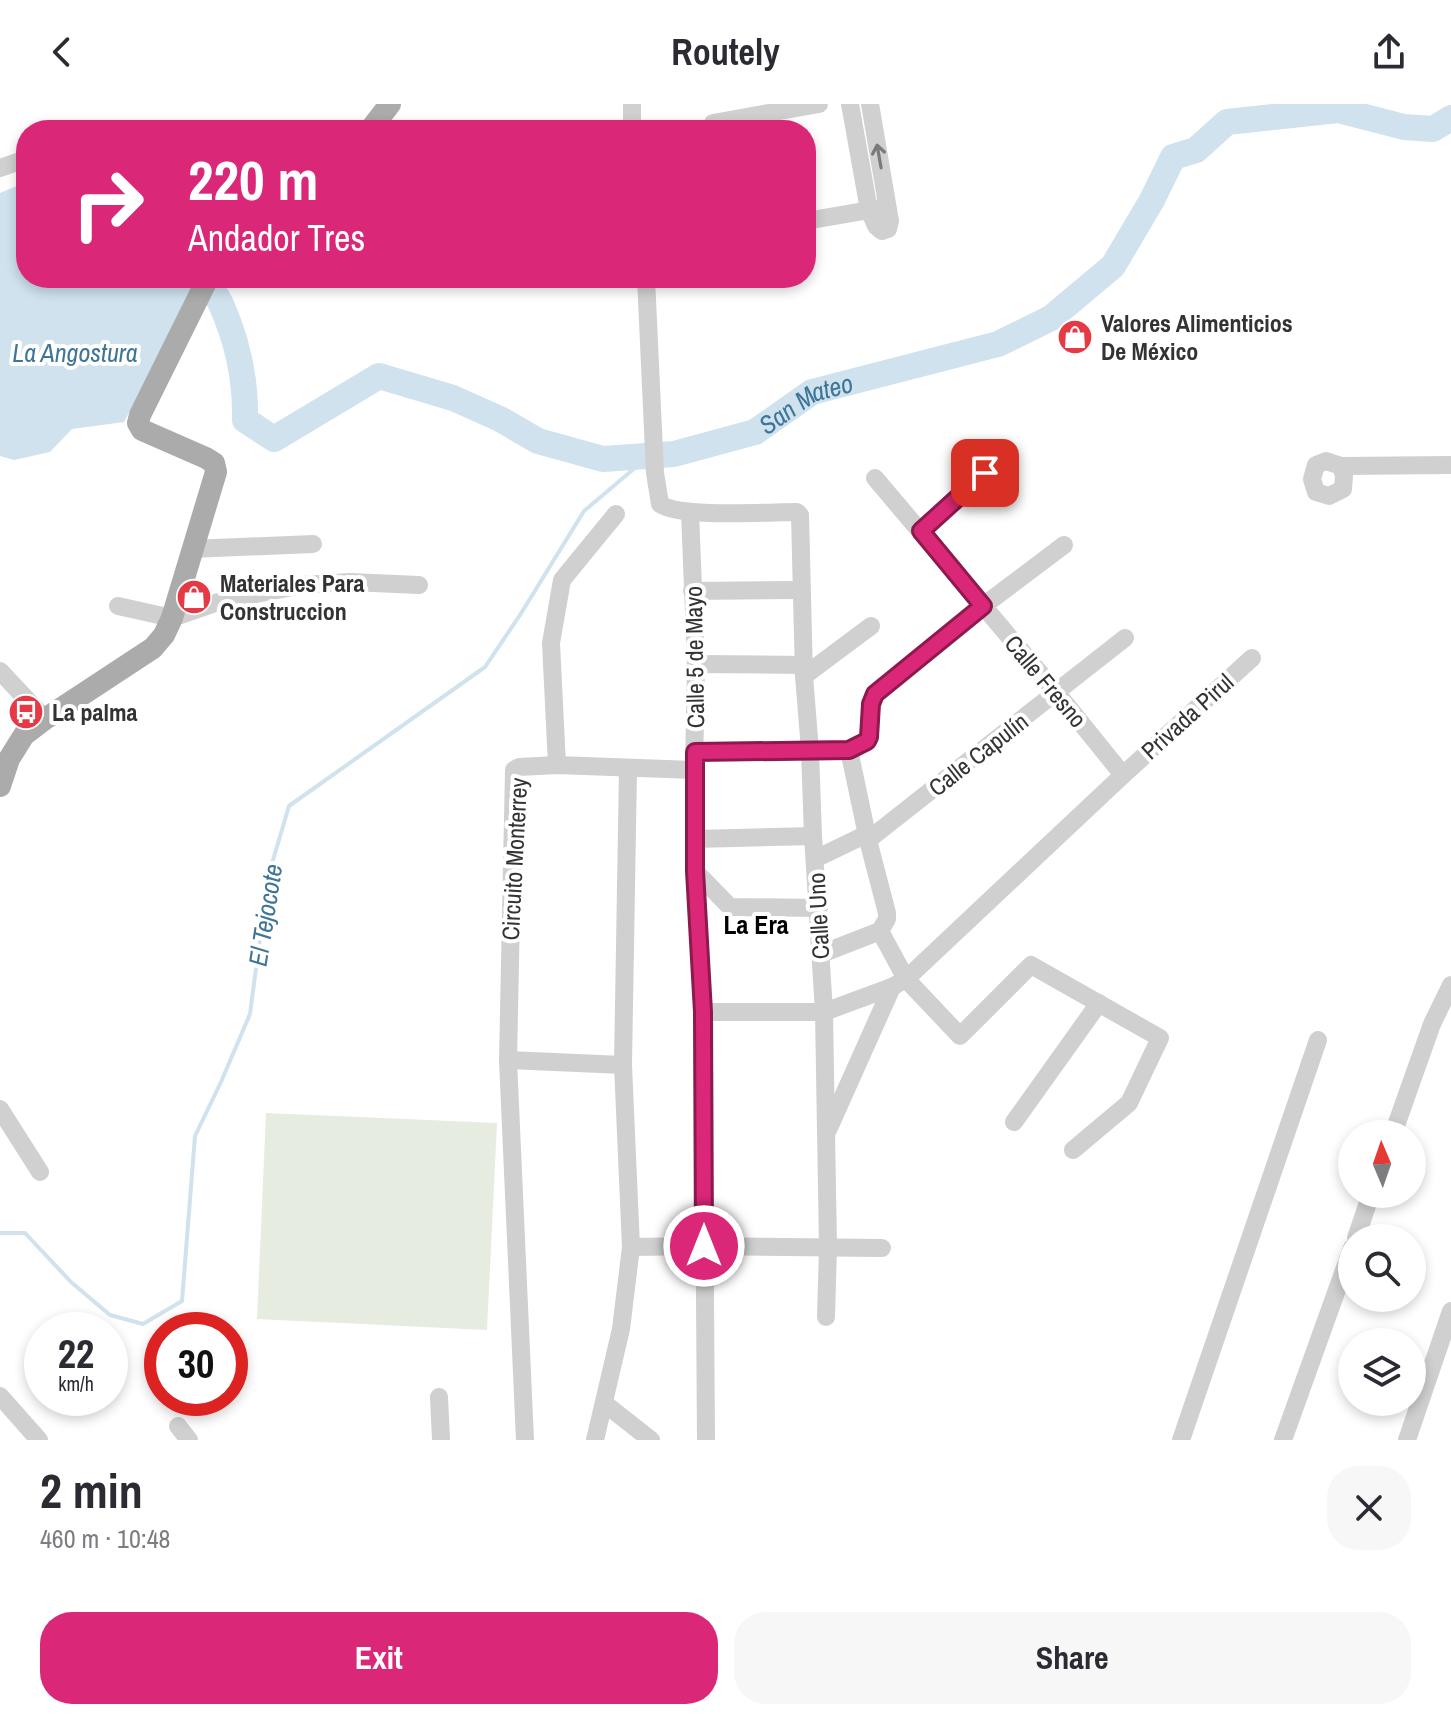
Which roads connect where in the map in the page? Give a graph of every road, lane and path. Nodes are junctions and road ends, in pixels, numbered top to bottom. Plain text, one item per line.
1 (819, 104) edge
2 (850, 104) edge
3 (870, 104) edge
4 (730, 120) edge
5 (879, 208) junction
6 (816, 219) edge
7 (203, 288) edge
8 (646, 288) edge
9 (1451, 465) edge
10 (1341, 466) dead end
11 (985, 473) dead end
12 (875, 478) dead end
13 (690, 512) junction
14 (616, 514) dead end
15 (921, 531) junction
16 (313, 544) dead end
17 (1064, 545) dead end
18 (192, 549) junction
19 (419, 585) dead end
20 (801, 590) junction
21 (692, 591) junction
22 (118, 606) dead end
23 (983, 606) junction
24 (172, 618) junction
25 (871, 626) dead end
26 (1125, 638) dead end
27 (1252, 658) dead end
28 (696, 664) junction
29 (804, 670) junction
30 (0, 671) edge
31 (1056, 692) junction
32 (45, 719) junction
33 (810, 750) junction
34 (849, 750) junction
35 (695, 761) junction
36 (557, 765) junction
37 (628, 769) junction
38 (1123, 775) junction
39 (0, 786) edge
40 (813, 836) junction
41 (867, 837) junction
42 (695, 839) junction
43 (815, 859) junction
44 (695, 871) junction
45 (819, 908) junction
46 (880, 931) junction
47 (821, 954) junction
48 (899, 983) junction
49 (1451, 985) edge
50 (1099, 1003) junction
51 (703, 1012) junction
52 (824, 1012) junction
53 (1318, 1040) dead end
54 (508, 1060) junction
55 (623, 1065) junction
56 (0, 1109) edge
57 (1398, 1120) edge
58 (1014, 1122) dead end
59 (826, 1135) junction
60 (1073, 1150) dead end
61 (40, 1172) dead end
62 (704, 1246) junction
63 (631, 1247) junction
64 (828, 1247) junction
65 (882, 1248) dead end
66 (1338, 1287) edge
67 (1451, 1311) edge
68 (826, 1317) dead end
69 (0, 1396) edge
70 (439, 1397) dead end
71 (604, 1403) junction
72 (39, 1440) edge
73 (441, 1440) edge
74 (525, 1440) edge
75 (595, 1440) edge
76 (651, 1440) edge
77 (706, 1440) edge
78 (1181, 1440) edge
79 (1283, 1440) edge
80 (1407, 1440) edge

1 - 4 street
2 - 5 street
5 -> 3 street
5 - 6 street
7 - 18 main road
8 - 13 street
9 - 10 street
11 - 15 street
12 - 15 street, Calle Fresno
13 - 20 street, Calle Uno
13 - 21 street, Calle 5 de Mayo
14 - 36 street
15 - 23 street, Calle Fresno
16 - 18 street
17 - 23 street
18 - 24 main road
19 - 24 street
20 - 21 street
20 - 29 street, Calle Uno
21 - 28 street, Calle 5 de Mayo
22 - 24 street
23 - 31 street, Calle Fresno
23 - 34 street
24 - 32 main road
25 - 29 street
26 - 31 street, Calle Capulín
27 - 38 street, Privada Pirul
28 - 29 street
28 - 35 street, Calle 5 de Mayo
29 - 33 street, Calle Uno
30 - 32 street
31 - 38 street, Calle Fresno
31 - 41 street, Calle Capulín
32 - 39 main road
33 - 34 street, Circuito Monterrey
33 - 35 street, Circuito Monterrey
33 - 40 street, Calle Uno
34 - 41 street
35 - 37 street, Circuito Monterrey
35 - 42 street, Calle 5 de Mayo
36 - 37 street, Circuito Monterrey
36 - 54 street, Circuito Monterrey
37 - 55 street
38 - 48 street
40 - 42 street
40 - 43 street, Calle Uno
41 - 43 street, Calle Capulín
41 - 46 street
42 - 44 street, Calle 5 de Mayo
43 - 45 street, Calle Uno
44 - 45 street
44 - 51 street, Calle 5 de Mayo
45 - 47 street, Calle Uno
46 - 47 street
46 - 48 street
47 - 52 street, Calle Uno
48 - 50 street
48 - 52 street
48 - 59 street
49 - 57 street
50 - 58 street
50 - 60 street
51 - 52 street
51 - 62 street, Calle 5 de Mayo
52 - 59 street, Calle Uno
53 - 78 street
54 - 55 street
54 - 74 street, Circuito Monterrey
55 - 63 street
56 - 61 street
59 - 64 street, Calle Uno
62 - 63 street
62 - 64 street
62 - 77 street, Calle 5 de Mayo
63 - 71 street
64 - 65 street
64 - 68 street, Calle Uno
66 - 79 street
67 - 80 street
69 - 72 street
70 - 73 street
71 - 75 street
71 - 76 street

